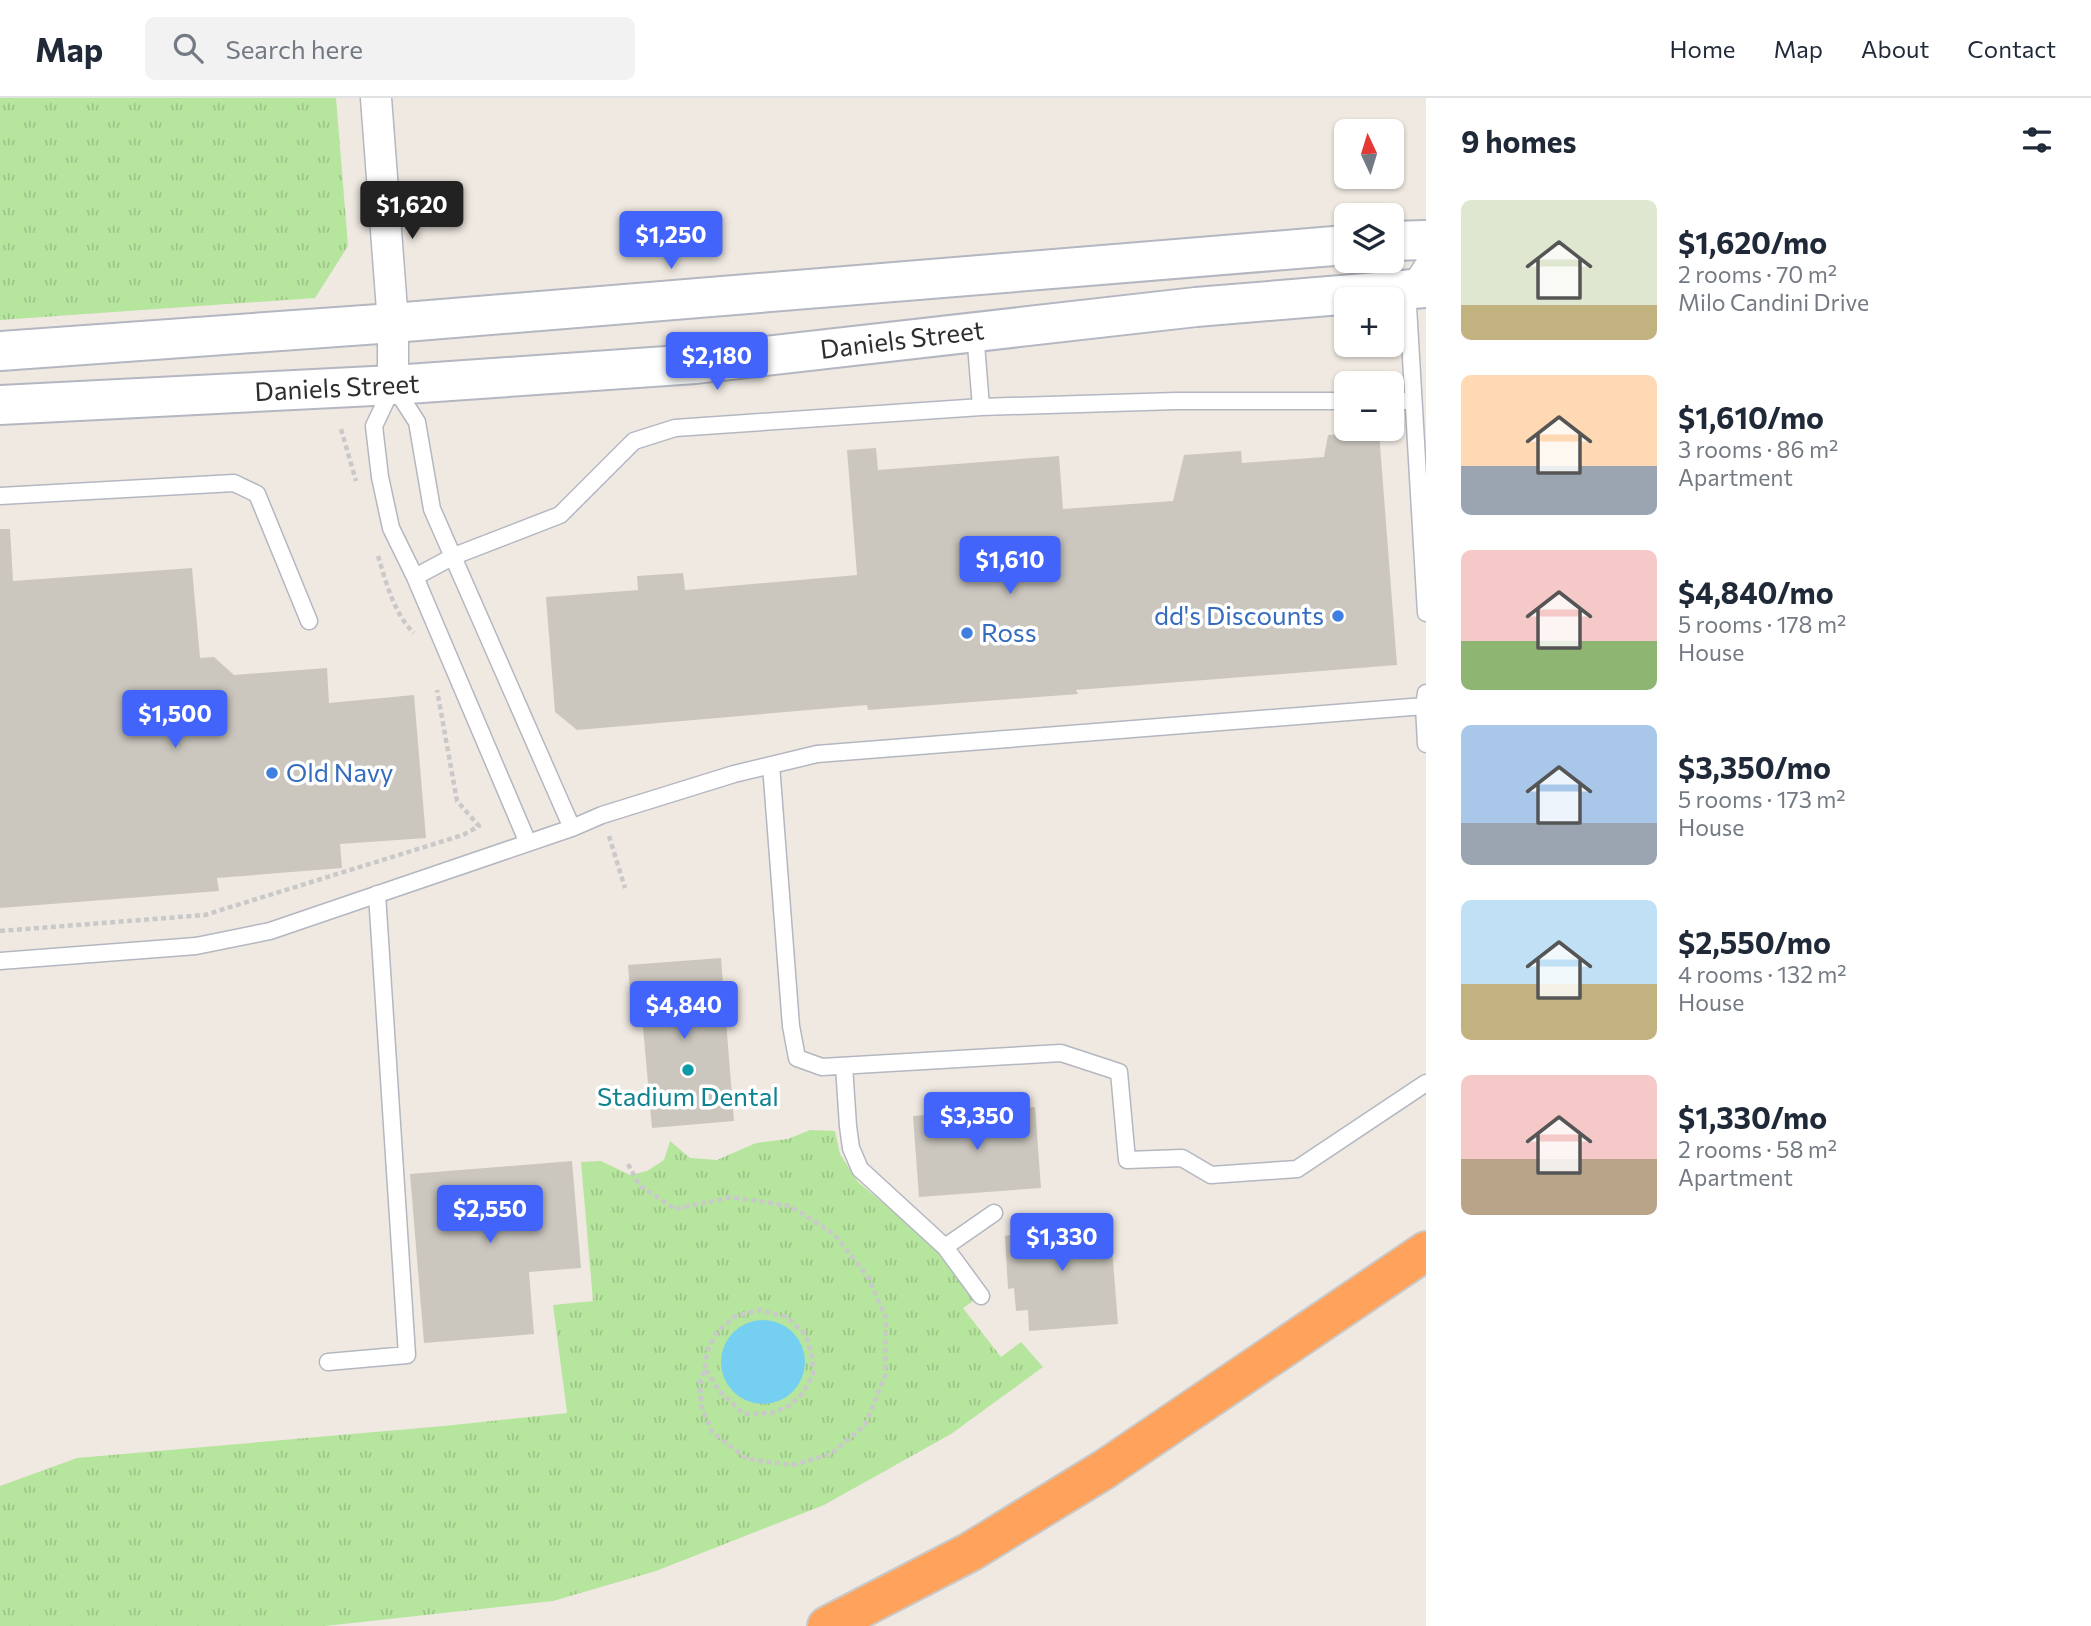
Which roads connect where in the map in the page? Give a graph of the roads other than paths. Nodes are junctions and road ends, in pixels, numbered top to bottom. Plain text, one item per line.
1 (376, 98) edge
2 (1426, 240) edge
3 (1404, 241) edge
4 (1334, 246) edge
5 (1420, 279) edge
6 (393, 323) junction
7 (975, 331) junction
8 (0, 351) edge
9 (393, 386) junction
10 (1334, 401) edge
11 (1404, 401) edge
12 (1413, 401) junction
13 (0, 405) edge
14 (981, 407) junction
15 (0, 496) edge
16 (454, 556) junction
17 (1425, 569) edge
18 (415, 577) junction
19 (1426, 612) edge
20 (309, 621) dead end
21 (1425, 699) edge
22 (1426, 744) edge
23 (771, 765) junction
24 (572, 828) junction
25 (528, 843) junction
26 (377, 894) junction
27 (0, 961) edge
28 (844, 1066) junction
29 (1426, 1083) edge
30 (994, 1213) dead end
31 (945, 1247) junction
32 (1426, 1251) edge
33 (981, 1296) dead end
34 (328, 1362) dead end
35 (827, 1626) edge

1 - 6 street
2 - 3 main road
4 - 6 main road, Daniels Street
5 - 7 main road, Daniels Street
5 - 12 lane
6 - 8 main road, Daniels Street
6 - 9 street
7 - 9 main road, Daniels Street
7 - 14 lane
9 - 13 main road, Daniels Street
9 - 16 lane
9 - 18 lane
10 - 14 lane
11 - 12 lane
12 - 17 lane
14 - 16 lane
15 - 20 lane
16 - 18 lane
16 - 24 lane
17 - 19 lane
18 - 25 lane
21 - 22 lane
21 - 23 lane
23 - 24 lane
23 - 28 lane
24 - 25 lane
25 - 26 lane
26 - 27 lane
26 - 34 lane
28 - 29 lane
28 - 31 lane
30 - 31 lane
31 - 33 lane
32 - 35 highway

